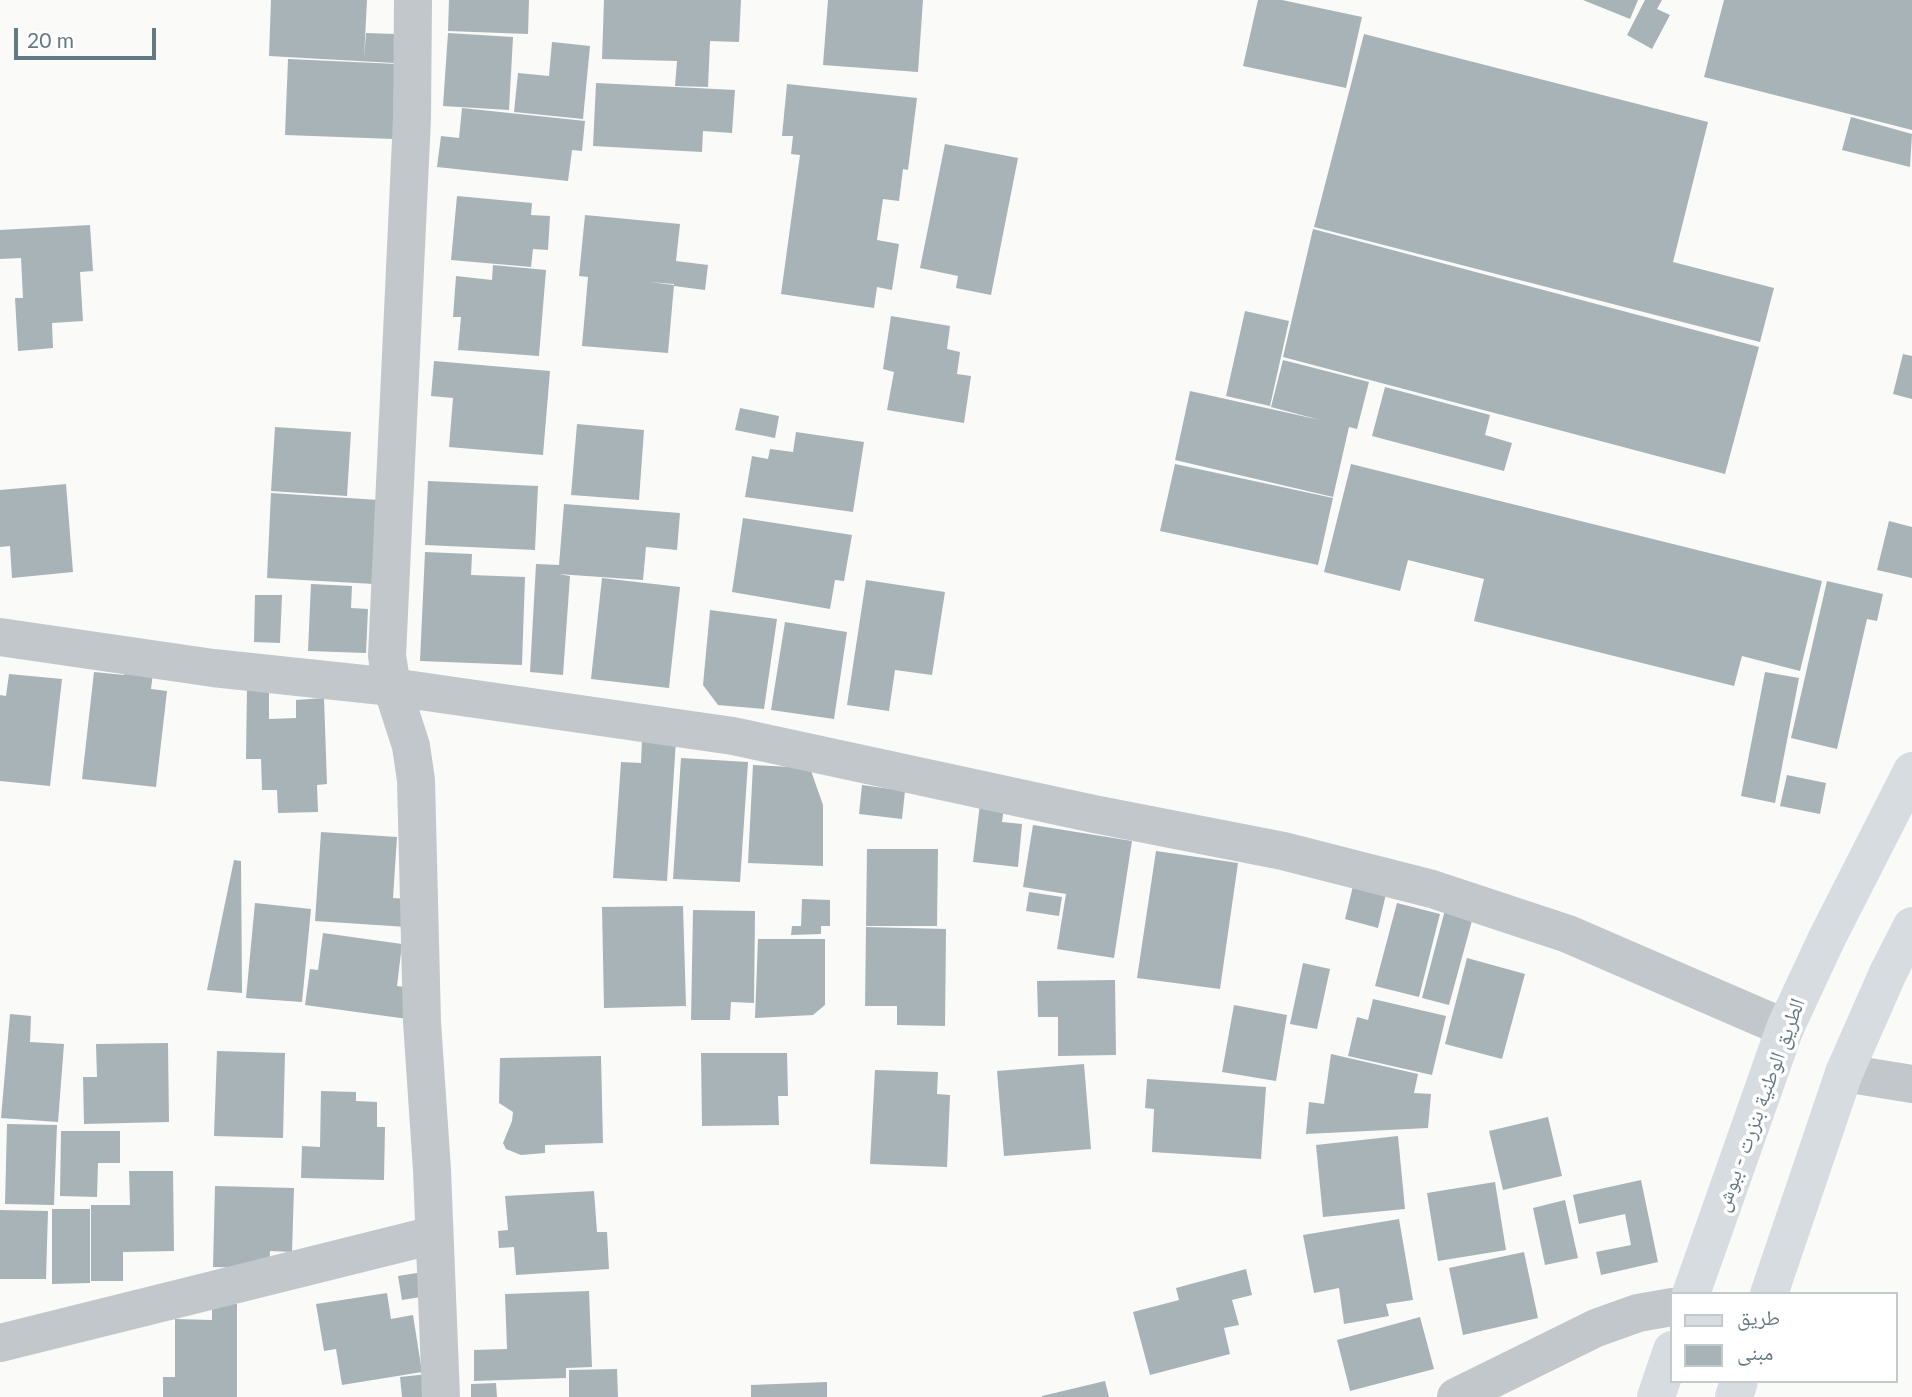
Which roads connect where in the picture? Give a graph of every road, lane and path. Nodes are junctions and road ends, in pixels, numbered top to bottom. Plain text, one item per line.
1 (413, 0) edge
2 (0, 637) edge
3 (392, 687) junction
4 (1912, 771) edge
5 (1912, 926) edge
6 (1785, 1028) junction
7 (1844, 1073) junction
8 (1912, 1084) edge
9 (434, 1235) junction
10 (1692, 1292) edge
11 (1770, 1292) edge
12 (1671, 1307) edge
13 (0, 1343) edge
14 (1671, 1353) edge
15 (441, 1397) edge
16 (1456, 1397) edge
17 (1657, 1397) edge

1 - 3 street
2 - 3 street
3 - 6 street
3 - 9 street
4 - 6 main road, الطريق الوطنية بنزرت - ببوش
5 - 7 main road
6 - 10 main road, الطريق الوطنية بنزرت - ببوش
7 - 8 street
7 - 11 main road
9 - 13 street
9 - 15 street
12 - 16 street
14 - 17 main road

